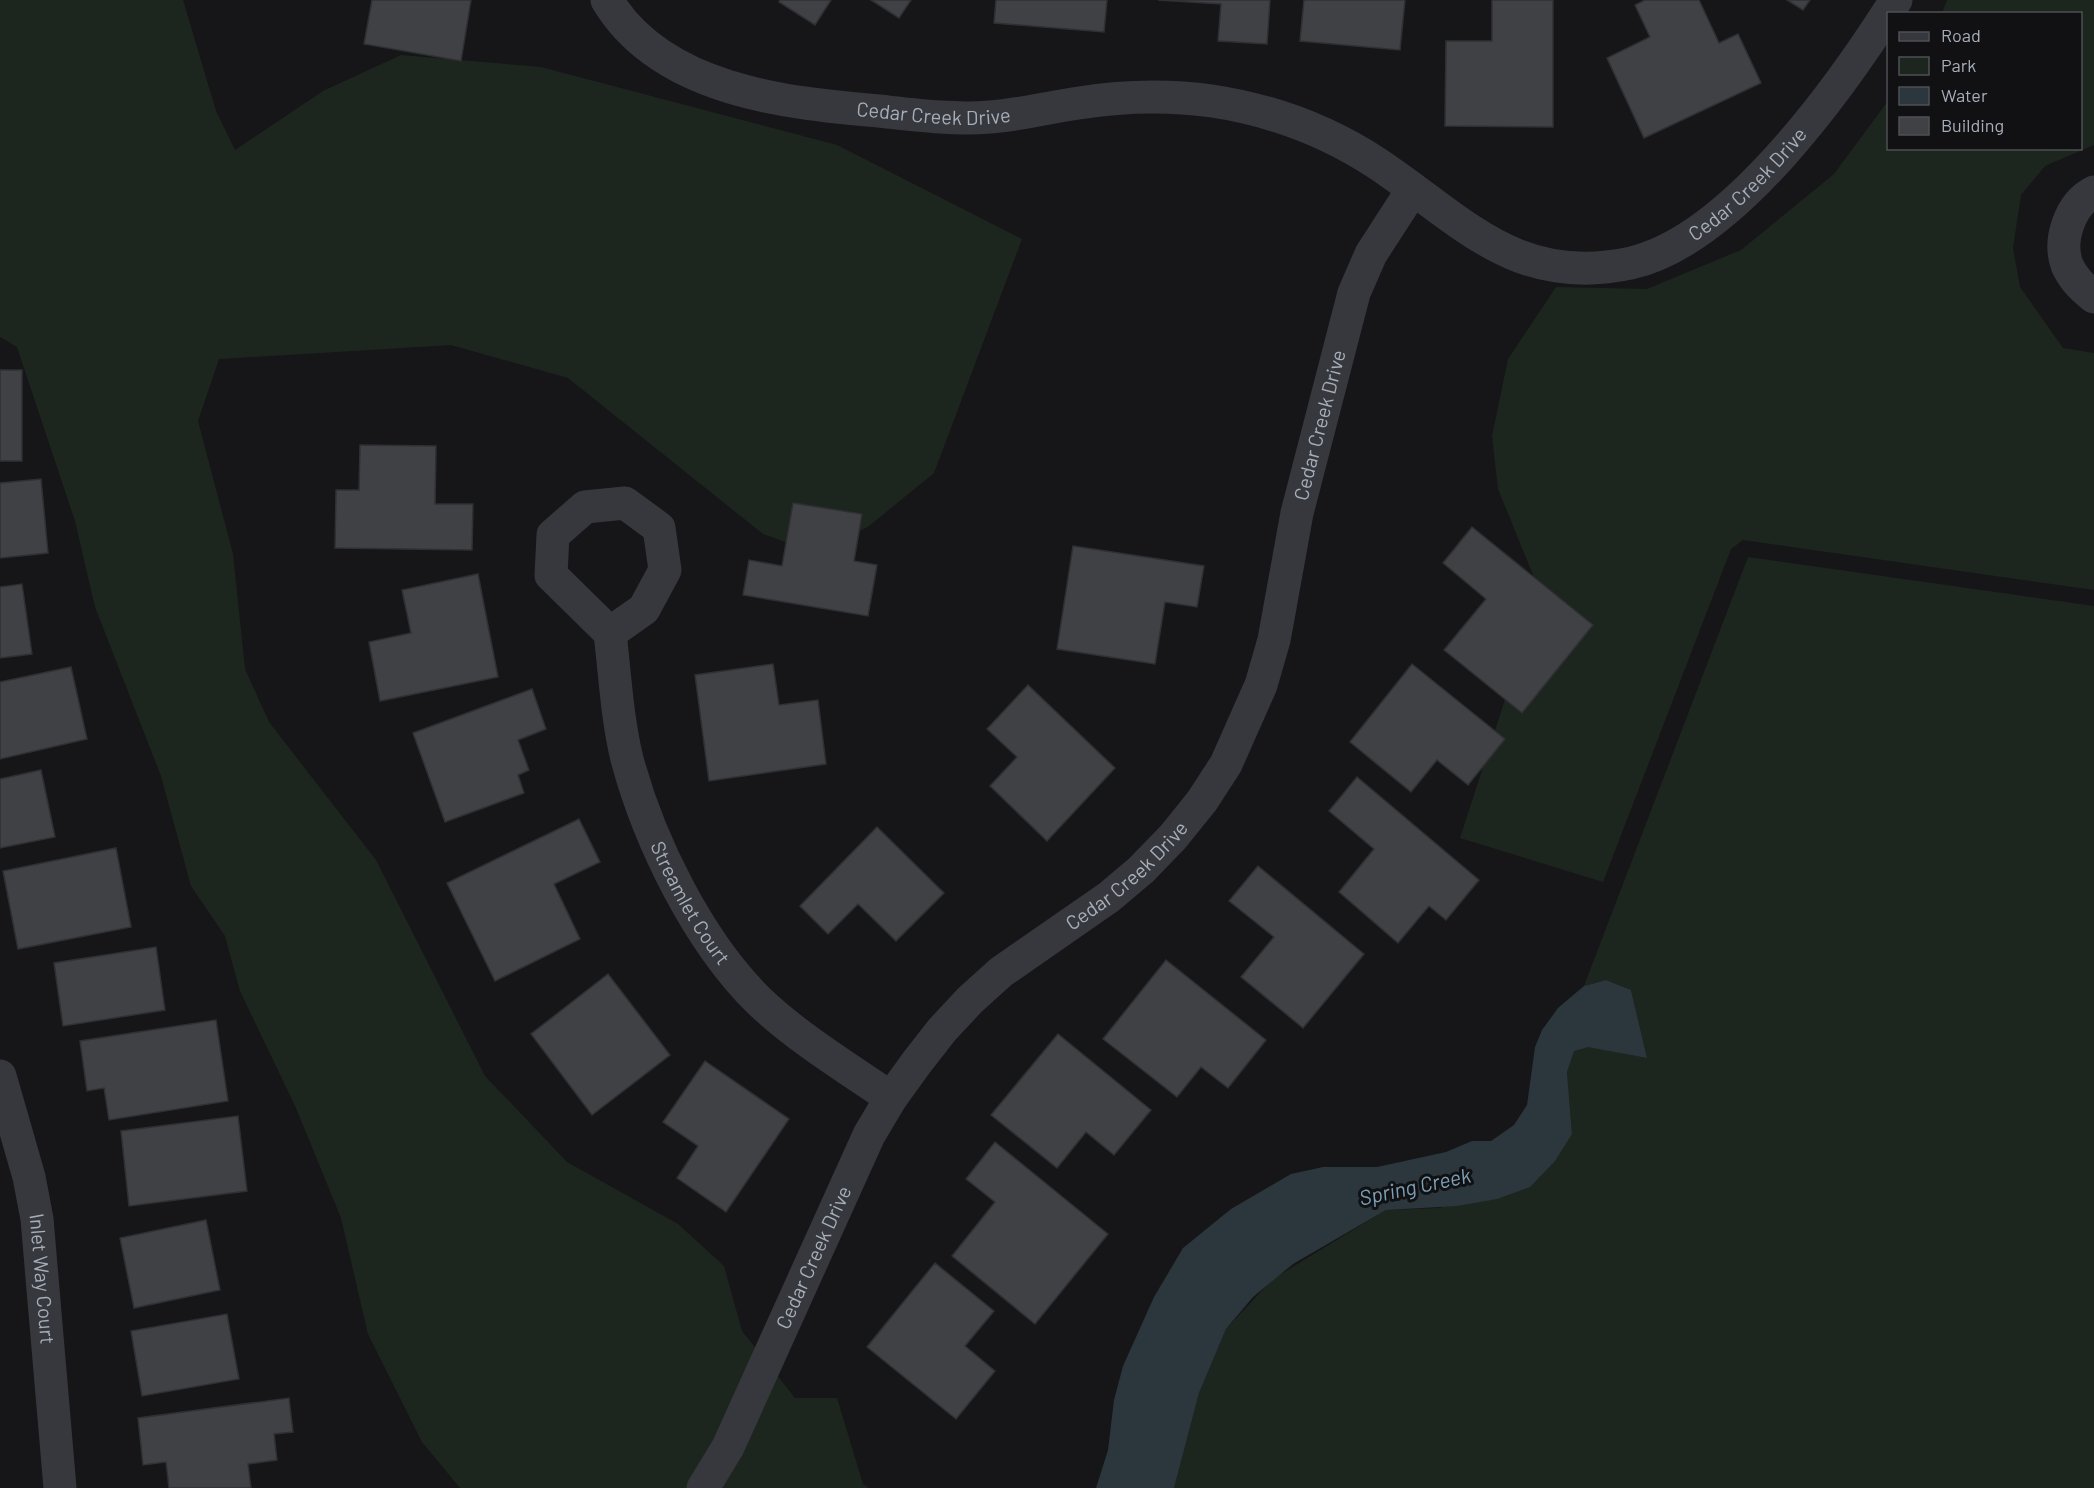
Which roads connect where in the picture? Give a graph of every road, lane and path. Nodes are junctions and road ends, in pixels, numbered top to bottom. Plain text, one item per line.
1 (607, 0) edge
2 (1887, 14) edge
3 (1413, 189) junction
4 (2094, 192) edge
5 (2094, 297) edge
6 (610, 633) dead end
7 (0, 1076) edge
8 (891, 1098) junction
9 (60, 1488) edge
10 (703, 1488) edge

1 - 3 street, Cedar Creek Drive
2 - 3 street, Cedar Creek Drive
3 - 8 street, Cedar Creek Drive
4 - 5 street
6 - 8 street, Streamlet Court
7 - 9 street, Inlet Way Court
8 - 10 street, Cedar Creek Drive

